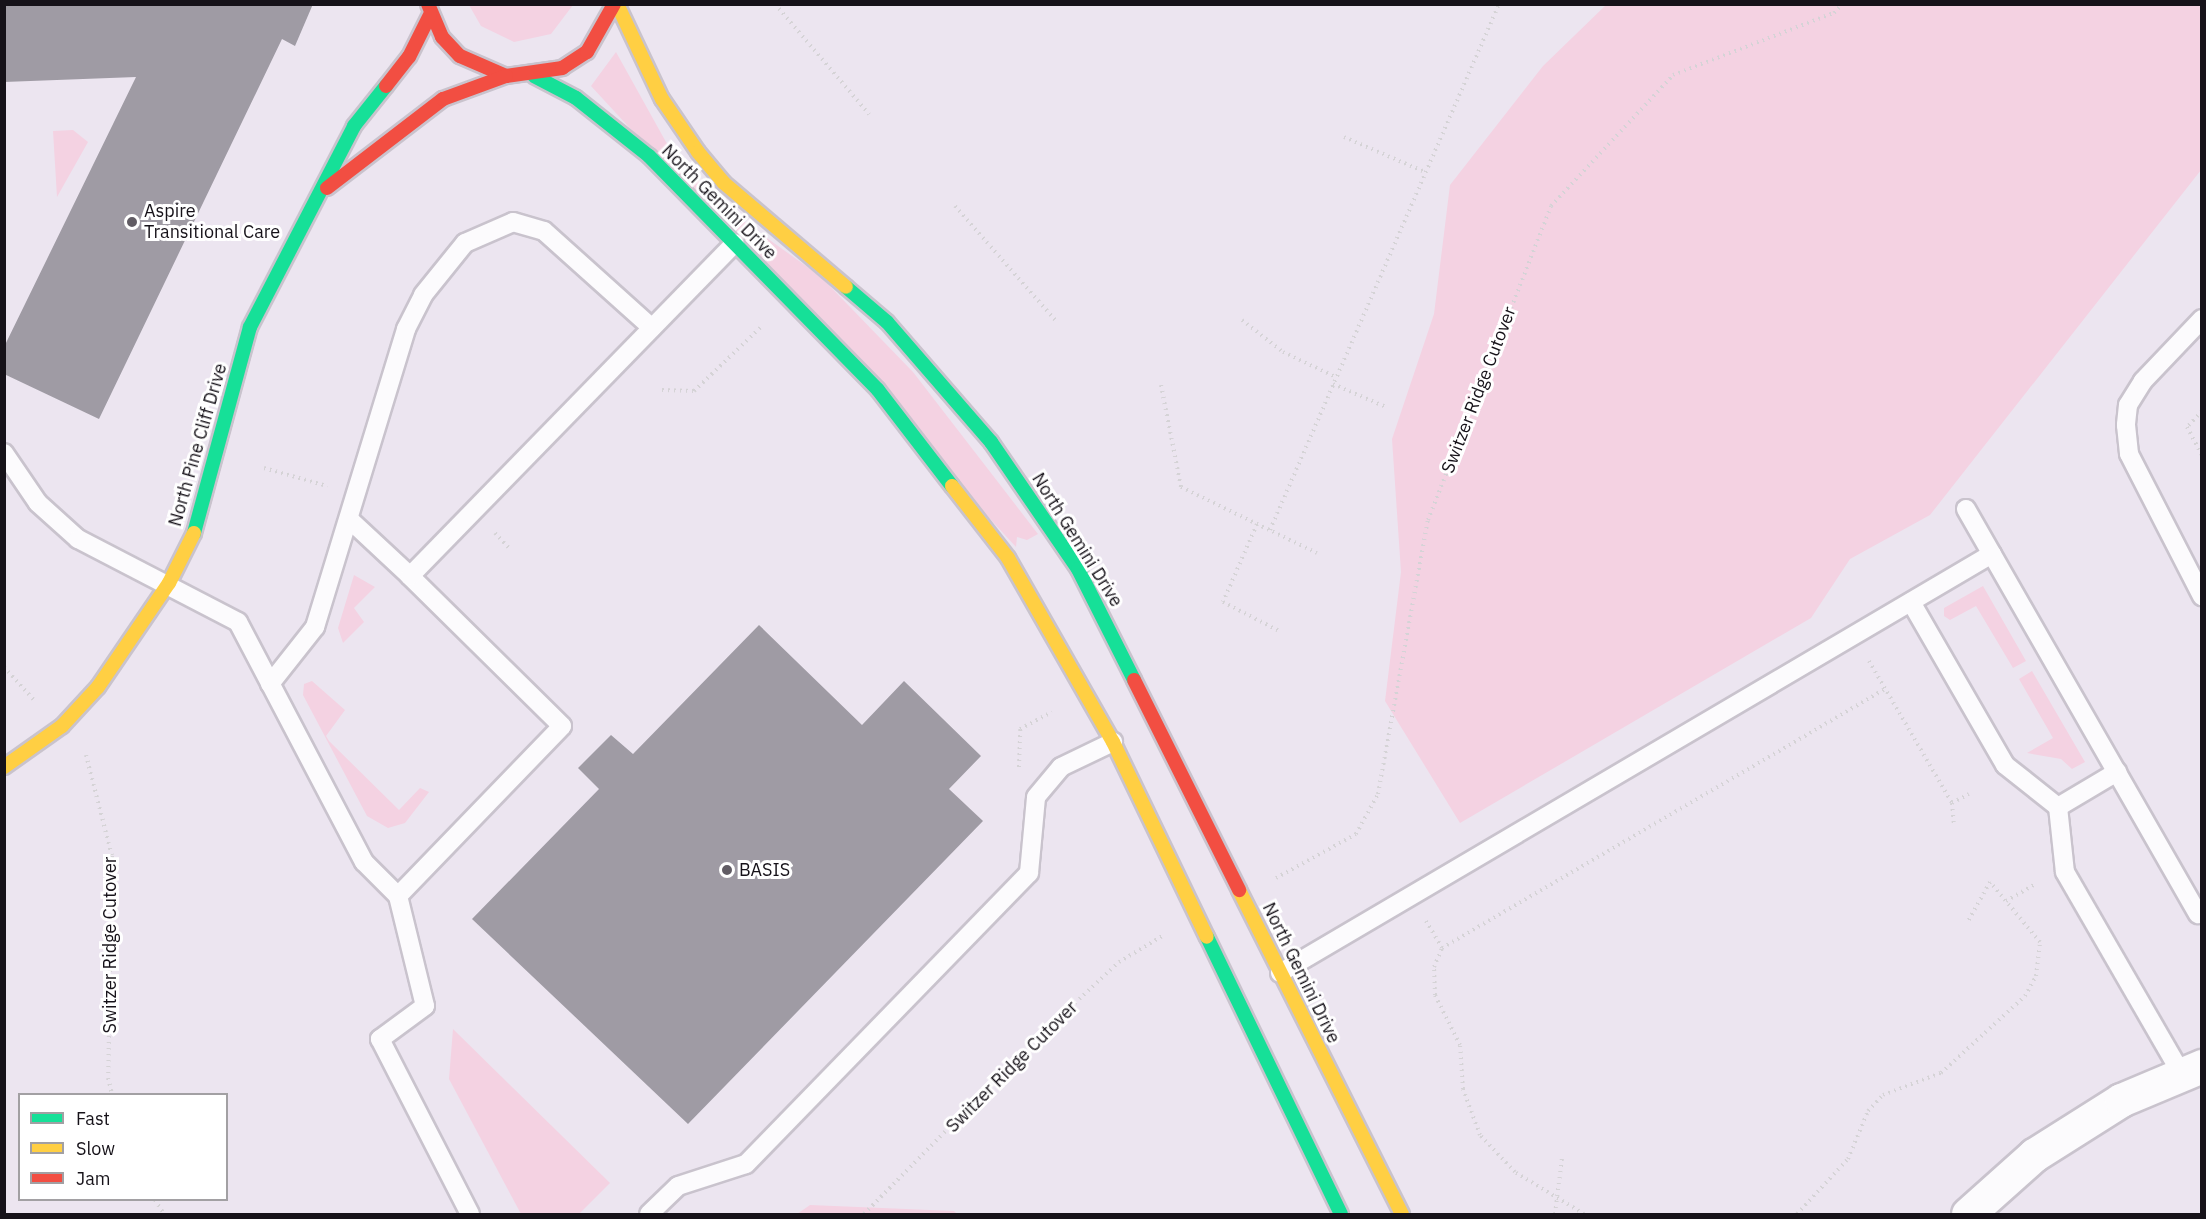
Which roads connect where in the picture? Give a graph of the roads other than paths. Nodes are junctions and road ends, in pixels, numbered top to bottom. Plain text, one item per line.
1 (616, 4) edge
2 (429, 10) edge
3 (506, 76) junction
4 (534, 76) junction
5 (323, 191) junction
6 (735, 243) junction
7 (2202, 319) edge
8 (652, 328) junction
9 (4, 453) edge
10 (1966, 509) dead end
11 (350, 520) junction
12 (1992, 554) junction
13 (410, 576) junction
14 (169, 583) junction
15 (2202, 596) edge
16 (1911, 602) junction
17 (270, 684) junction
18 (1113, 742) junction
19 (4, 767) edge
20 (2117, 772) junction
21 (2058, 807) junction
22 (398, 896) junction
23 (2198, 914) dead end
24 (1280, 973) junction
25 (2191, 1070) edge
26 (470, 1215) edge
27 (649, 1215) edge
28 (1341, 1215) edge
29 (1402, 1215) edge
30 (1968, 1215) edge

1 - 4 street, North Gemini Drive
1 - 24 street, North Gemini Drive
2 - 3 street, North Gemini Drive
2 - 5 street, North Pine Cliff Drive
3 - 4 street, North Gemini Drive
3 - 5 street, North Pine Cliff Drive
4 - 6 street, North Gemini Drive
5 - 14 street, North Pine Cliff Drive
6 - 8 lane
6 - 18 street, North Gemini Drive
7 - 15 lane
8 - 11 lane
8 - 13 lane
9 - 14 lane
10 - 12 lane
11 - 13 lane
11 - 17 lane
12 - 16 lane
12 - 20 lane
13 - 22 lane
14 - 17 lane
14 - 19 street, North Pine Cliff Drive
16 - 21 lane
16 - 24 lane
17 - 22 lane
18 - 27 lane
18 - 28 street, North Gemini Drive
20 - 21 lane
20 - 23 lane
21 - 25 lane
22 - 26 lane
24 - 29 street, North Gemini Drive
25 - 30 street

